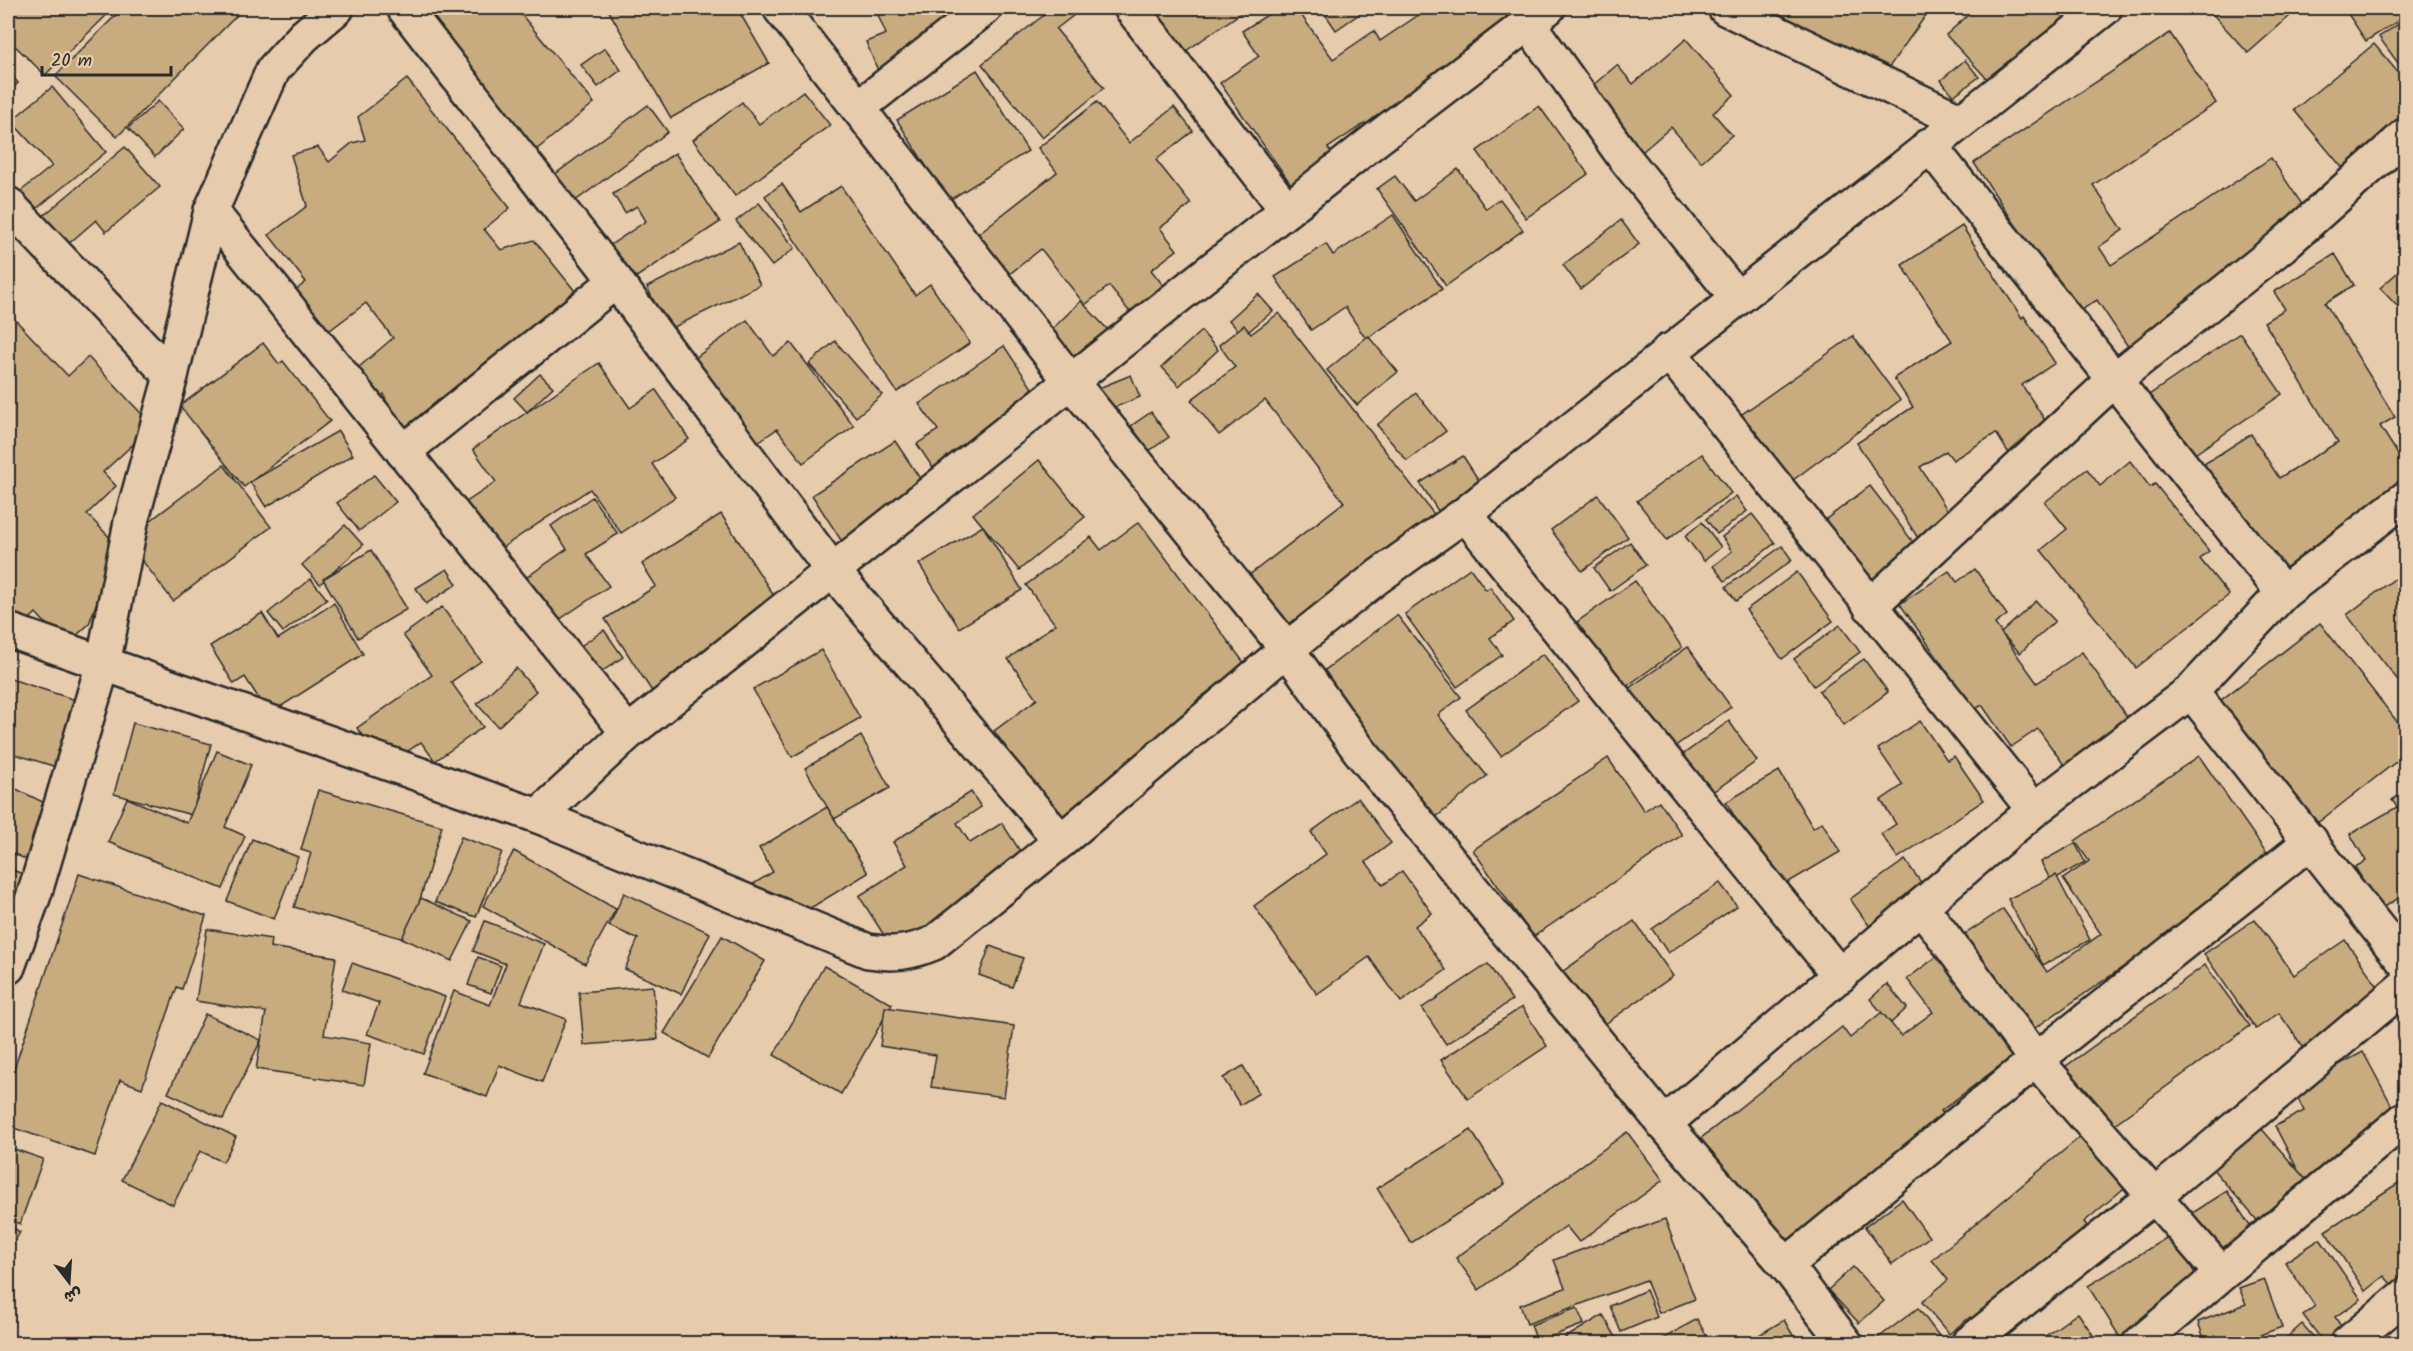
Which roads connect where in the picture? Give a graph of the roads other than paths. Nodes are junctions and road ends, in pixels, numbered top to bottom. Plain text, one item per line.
1 (337, 8) edge
2 (404, 8) edge
3 (780, 8) edge
4 (985, 8) edge
5 (1131, 8) edge
6 (1725, 8) edge
7 (2105, 8) edge
8 (1538, 15) edge
9 (858, 108) junction
10 (1961, 121) junction
11 (2406, 135) edge
12 (1929, 146) junction
13 (8, 204) edge
14 (1287, 210) junction
15 (212, 211) junction
16 (616, 281) junction
17 (1737, 297) junction
18 (1668, 351) junction
19 (171, 376) junction
20 (2114, 381) junction
21 (1072, 383) junction
22 (403, 452) junction
23 (2406, 498) edge
24 (1465, 513) junction
25 (832, 570) junction
26 (2283, 593) junction
27 (1870, 606) junction
28 (8, 630) edge
29 (1287, 649) junction
30 (103, 664) junction
31 (2191, 691) junction
32 (628, 733) junction
33 (2034, 810) junction
34 (538, 816) junction
35 (1061, 841) junction
36 (2311, 841) junction
37 (1921, 906) junction
38 (2406, 964) edge
39 (8, 968) edge
40 (1840, 976) junction
41 (2406, 985) edge
42 (2036, 1059) junction
43 (2406, 1118) edge
44 (1664, 1124) junction
45 (2153, 1197) junction
46 (1786, 1265) junction
47 (2222, 1274) junction
48 (2406, 1295) edge
49 (1846, 1344) edge
50 (1968, 1344) edge
51 (2139, 1344) edge
52 (2347, 1344) edge

1 - 15 street
2 - 16 street
3 - 9 street
4 - 9 street
5 - 14 street
6 - 10 street
7 - 10 street
8 - 14 street
8 - 17 street
9 - 21 street
10 - 12 street
11 - 20 street
12 - 17 street
12 - 20 street
13 - 19 street
14 - 21 street
15 - 19 street
15 - 22 street
16 - 22 street
16 - 25 street
17 - 18 street
18 - 24 street
18 - 27 street
19 - 30 street
20 - 26 street
20 - 27 street
21 - 25 street
21 - 29 street
22 - 32 street
23 - 26 street
24 - 29 street
24 - 40 street
25 - 32 street
25 - 35 street
26 - 31 street
27 - 33 street
28 - 30 street
29 - 35 street
29 - 44 street
30 - 34 street
30 - 39 street
31 - 33 street
31 - 36 street
32 - 34 street
33 - 37 street
34 - 35 street
36 - 38 street
36 - 42 street
37 - 40 street
37 - 42 street
40 - 44 street
41 - 45 street
42 - 45 street
42 - 46 street
43 - 47 street
44 - 46 street
45 - 47 street
45 - 50 street
46 - 49 street
47 - 51 street
48 - 52 street

